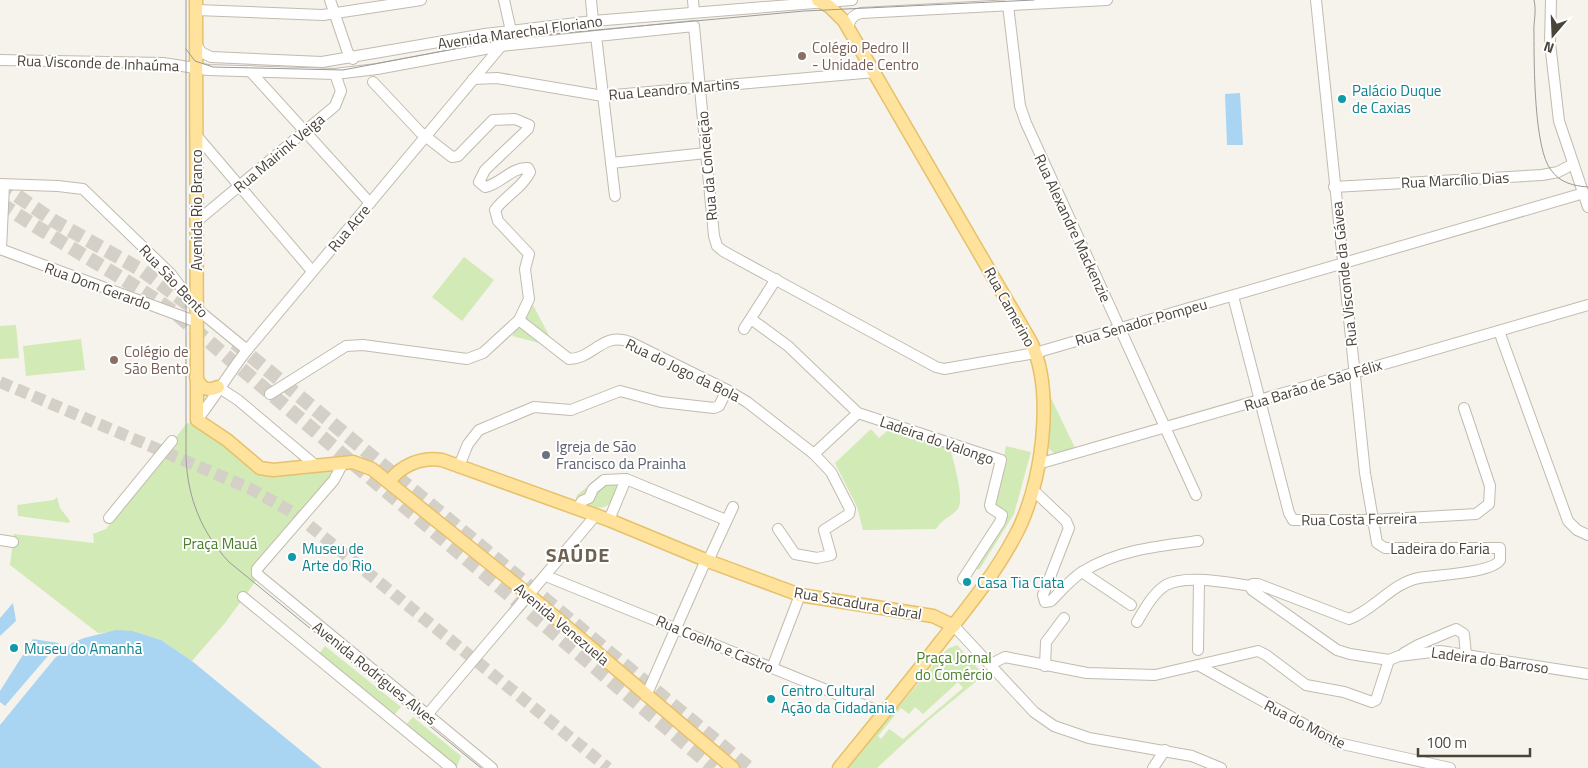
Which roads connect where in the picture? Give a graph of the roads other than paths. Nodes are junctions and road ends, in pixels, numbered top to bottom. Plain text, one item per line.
1 (330, 0) edge
2 (421, 0) edge
3 (504, 0) edge
4 (591, 0) edge
5 (693, 0) edge
6 (852, 0) edge
7 (1107, 0) edge
8 (1316, 0) edge
9 (1551, 0) edge
10 (823, 3) edge
11 (196, 5) edge
12 (1008, 5) junction
13 (694, 12) junction
14 (334, 14) junction
15 (594, 21) junction
16 (694, 26) joint
17 (848, 28) junction
18 (596, 36) junction
19 (506, 39) junction
20 (196, 44) junction
21 (473, 51) junction
22 (352, 59) junction
23 (0, 60) edge
24 (485, 64) junction
25 (195, 69) junction
26 (250, 71) junction
27 (875, 72) junction
28 (335, 74) junction
29 (473, 80) junction
30 (373, 82) dead end
31 (700, 86) junction
32 (603, 96) junction
33 (304, 132) junction
34 (426, 135) junction
35 (196, 136) junction
36 (706, 153) junction
37 (611, 163) junction
38 (1573, 164) junction
39 (2, 185) edge
40 (240, 186) junction
41 (1334, 187) junction
42 (1584, 193) junction
43 (615, 196) dead end
44 (370, 203) junction
45 (1588, 207) edge
46 (196, 222) junction
47 (717, 246) joint
48 (0, 249) edge
49 (1342, 263) junction
50 (312, 272) junction
51 (776, 278) junction
52 (1233, 296) junction
53 (1588, 305) edge
54 (197, 309) junction
55 (751, 319) junction
56 (519, 320) junction
57 (197, 322) junction
58 (1119, 327) junction
59 (744, 330) dead end
60 (1499, 331) junction
61 (247, 350) junction
62 (1035, 353) junction
63 (1355, 372) junction
64 (196, 377) junction
65 (220, 384) junction
66 (727, 390) junction
67 (270, 394) dead end
68 (246, 400) dead end
69 (1260, 401) junction
70 (1464, 408) dead end
71 (858, 413) junction
72 (197, 420) junction
73 (1165, 429) junction
74 (172, 441) dead end
75 (814, 454) junction
76 (343, 463) junction
77 (314, 464) junction
78 (1038, 464) junction
79 (459, 466) junction
80 (626, 479) junction
81 (389, 482) junction
82 (1032, 489) junction
83 (1196, 495) dead end
84 (732, 507) dead end
85 (578, 509) junction
86 (596, 515) junction
87 (109, 518) dead end
88 (609, 520) junction
89 (726, 520) junction
90 (1372, 520) junction
91 (778, 530) dead end
92 (1588, 535) edge
93 (0, 540) edge
94 (1198, 541) dead end
95 (13, 542) dead end
96 (1379, 546) joint
97 (707, 560) junction
98 (1082, 572) junction
99 (546, 576) junction
100 (963, 579) dead end
101 (1199, 580) junction
102 (1251, 586) junction
103 (528, 595) junction
104 (800, 595) junction
105 (244, 597) dead end
106 (1131, 605) dead end
107 (1064, 618) dead end
108 (1137, 622) dead end
109 (954, 626) junction
110 (676, 627) junction
111 (1198, 650) dead end
112 (1466, 655) junction
113 (1399, 656) junction
114 (1389, 660) junction
115 (991, 664) junction
116 (1198, 665) junction
117 (1045, 666) junction
118 (772, 668) junction
119 (1588, 674) edge
120 (646, 696) junction
121 (883, 713) junction
122 (427, 715) junction
123 (1165, 750) junction
124 (451, 768) edge
125 (492, 768) edge
126 (733, 768) edge
127 (839, 768) edge
128 (1153, 768) edge
129 (1221, 768) edge
130 (1449, 768) edge

1 - 14 street
2 - 14 street
3 - 19 street
4 - 15 street
5 - 13 street
6 - 10 street, Avenida Marechal Floriano
7 - 12 street
8 - 41 street, Rua Visconde da Gávea
9 - 38 street
10 - 13 street, Avenida Marechal Floriano
10 - 17 main road, Rua Camerino
11 - 14 street
11 - 20 main road, Avenida Rio Branco
12 - 17 street
12 - 58 street, Rua Alexandre Mackenzie
13 - 15 street, Avenida Marechal Floriano
14 - 22 street
15 - 19 street, Avenida Marechal Floriano
16 - 18 street, Avenida Marechal Floriano
16 - 31 street, Rua da Conceição
17 - 27 main road, Rua Camerino
18 - 19 street, Avenida Marechal Floriano
18 - 32 street
19 - 21 street, Avenida Marechal Floriano
19 - 22 street, Avenida Marechal Floriano
19 - 24 street, Rua Acre
20 - 22 street, Avenida Marechal Floriano
20 - 25 main road, Avenida Rio Branco
21 - 24 street
21 - 28 street, Avenida Marechal Floriano
23 - 25 street, Rua Visconde de Inhaúma
24 - 29 street, Rua Acre
25 - 26 street, Avenida Marechal Floriano
25 - 35 main road, Avenida Rio Branco
26 - 28 street, Avenida Marechal Floriano
26 - 33 street
27 - 31 street, Rua Leandro Martins
27 - 62 main road, Rua Camerino
28 - 33 street, Rua Mairink Veiga
29 - 32 street, Rua Leandro Martins
29 - 34 street, Rua Acre
30 - 34 street
31 - 32 street, Rua Leandro Martins
31 - 36 street, Rua da Conceição
32 - 37 street
33 - 40 street, Rua Mairink Veiga
33 - 44 street
34 - 44 street, Rua Acre
34 - 56 street
35 - 40 street
35 - 46 main road, Avenida Rio Branco
36 - 37 street
36 - 47 street, Rua da Conceição
37 - 43 street
38 - 41 street, Rua Marcílio Dias
38 - 42 street
39 - 48 street
39 - 54 street, Rua São Bento
40 - 46 street, Rua Mairink Veiga
40 - 50 street
41 - 49 street, Rua Visconde da Gávea
42 - 45 street
42 - 49 street, Rua Senador Pompeu
44 - 50 street, Rua Acre
46 - 54 main road, Avenida Rio Branco
47 - 51 street, Rua Senador Pompeu
48 - 57 street, Rua Dom Gerardo
49 - 52 street, Rua Senador Pompeu
49 - 63 street, Rua Visconde da Gávea
50 - 61 street, Rua Acre
51 - 55 street
51 - 62 street, Rua Senador Pompeu
52 - 58 street, Rua Senador Pompeu
52 - 69 street, Rua Costa Ferreira
53 - 60 street, Rua Barão de São Félix
54 - 57 main road, Avenida Rio Branco
54 - 61 street, Rua São Bento
55 - 59 street
55 - 71 street
56 - 66 street, Rua do Jogo da Bola
56 - 67 street
57 - 64 main road, Avenida Rio Branco
58 - 62 street, Rua Senador Pompeu
58 - 73 street, Rua Alexandre Mackenzie
60 - 63 street, Rua Barão de São Félix
60 - 92 street
61 - 65 street, Rua Acre
62 - 78 main road, Rua Camerino
63 - 69 street, Rua Barão de São Félix
63 - 90 street, Rua Visconde da Gávea
64 - 65 main road
64 - 72 main road, Avenida Rio Branco
65 - 68 street
65 - 72 street, Rua Acre
65 - 77 street
66 - 75 street, Rua do Jogo da Bola
66 - 79 street
69 - 73 street, Rua Barão de São Félix
69 - 90 street, Rua Costa Ferreira
70 - 90 street, Rua Costa Ferreira
71 - 75 street
71 - 100 street, Ladeira do Valongo
72 - 77 main road
73 - 78 street, Rua Barão de São Félix
73 - 83 street, Rua Alexandre Mackenzie
74 - 87 street
75 - 91 street, Rua do Jogo da Bola
76 - 77 main road
76 - 81 main road
76 - 122 street, Avenida Rodrigues Alves
78 - 82 main road, Rua Camerino
79 - 81 main road, Rua Sacadura Cabral
79 - 85 main road, Rua Sacadura Cabral
80 - 85 street
80 - 88 street
80 - 89 street
81 - 103 main road, Avenida Venezuela
82 - 98 street
82 - 109 main road, Rua Camerino
84 - 89 street
85 - 86 main road, Rua Sacadura Cabral
86 - 88 main road, Rua Sacadura Cabral
86 - 99 street
88 - 97 main road, Rua Sacadura Cabral
89 - 97 street
90 - 96 street, Rua Visconde da Gávea
93 - 95 street
94 - 98 street
96 - 102 street, Ladeira do Faria
97 - 104 main road, Rua Sacadura Cabral
97 - 110 street
98 - 106 street
99 - 103 street
99 - 110 street, Rua Coelho e Castro
101 - 102 street
101 - 108 street
101 - 111 street
102 - 114 street
103 - 120 main road, Avenida Venezuela
103 - 122 street
104 - 109 main road, Rua Sacadura Cabral
104 - 118 street
105 - 124 street, Avenida Rodrigues Alves
107 - 117 street
109 - 115 street, Rua Sacadura Cabral
109 - 121 main road, Rua Camerino
110 - 118 street, Rua Coelho e Castro
110 - 120 street
112 - 113 street, Ladeira do Barroso
112 - 113 street
112 - 119 street, Ladeira do Barroso
113 - 114 street, Ladeira do Barroso
114 - 116 street
115 - 117 street
115 - 123 street, Rua Sacadura Cabral
116 - 117 street
116 - 130 street, Rua do Monte
118 - 121 street, Rua Coelho e Castro
120 - 126 main road, Avenida Venezuela
121 - 127 main road, Rua Camerino
122 - 125 street, Avenida Rodrigues Alves
123 - 128 street
123 - 129 street, Rua Sacadura Cabral

